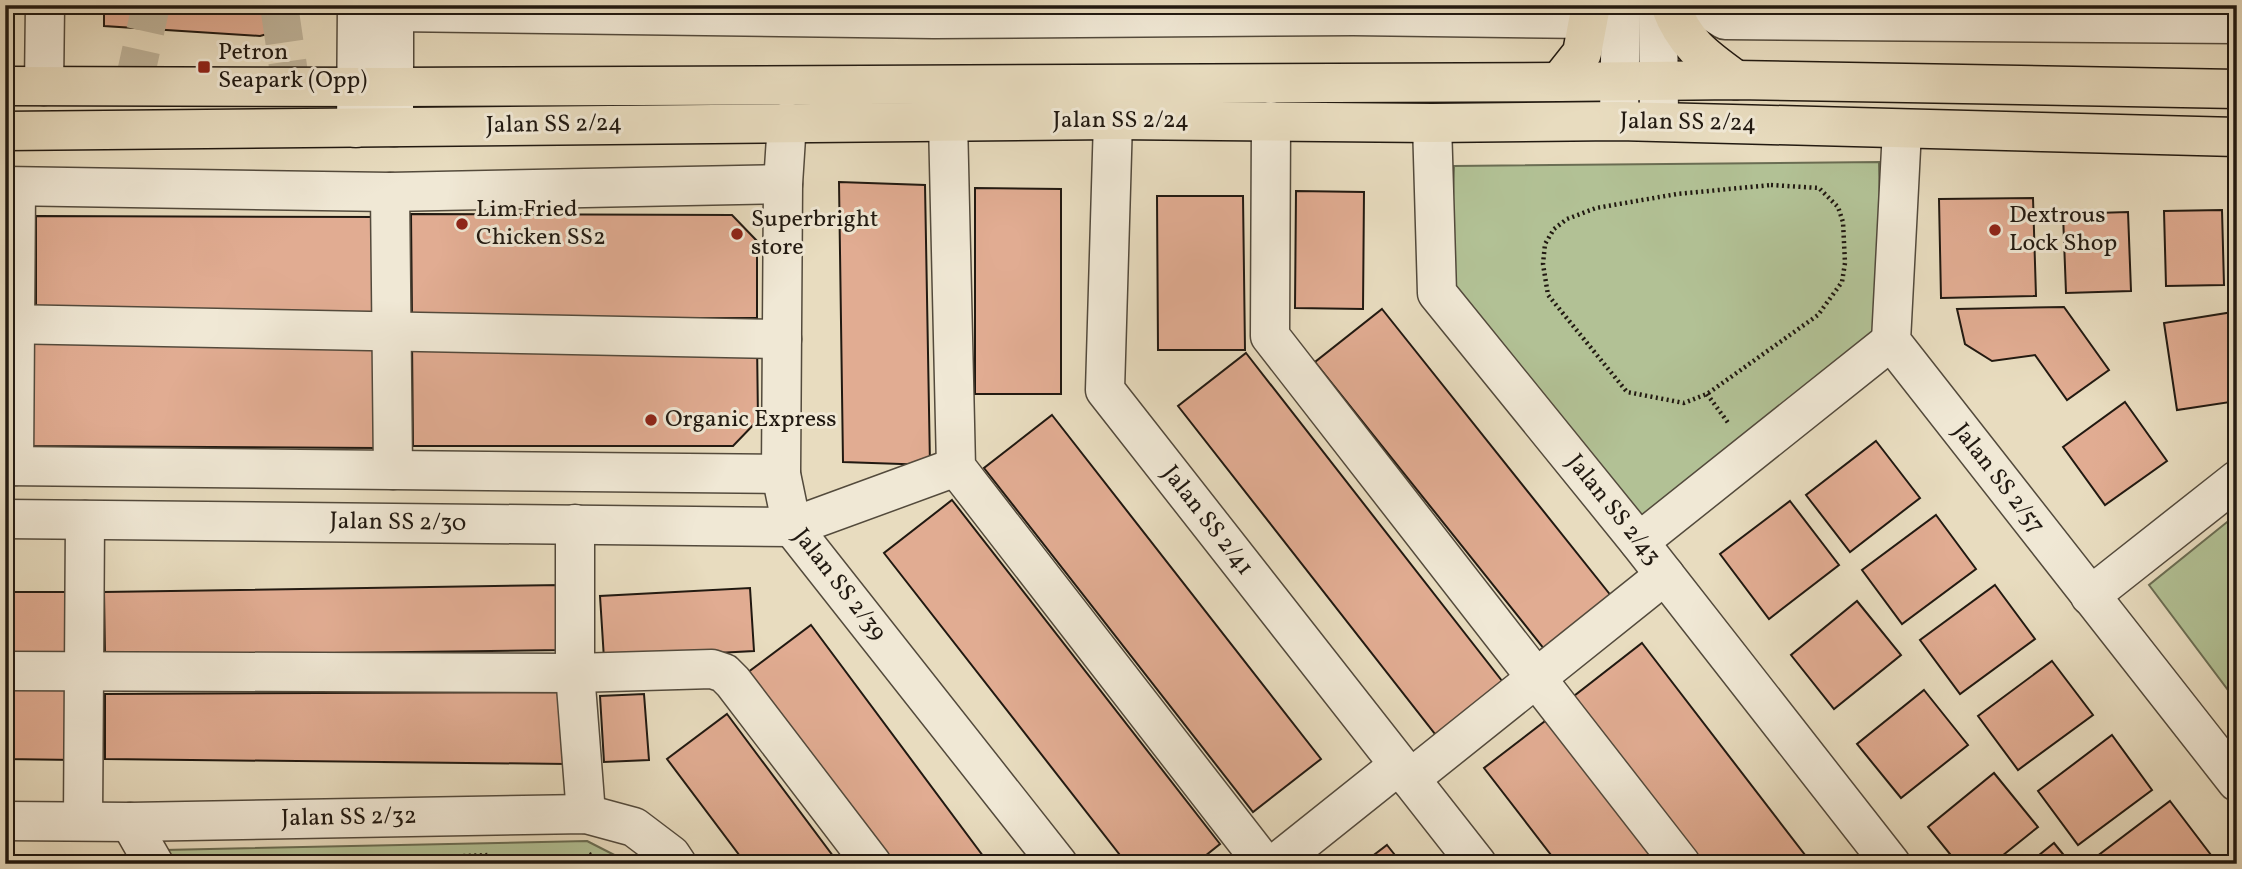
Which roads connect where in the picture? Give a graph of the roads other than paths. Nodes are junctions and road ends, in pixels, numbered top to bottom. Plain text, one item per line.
1 (45, 5) edge
2 (357, 5) edge
3 (1658, 5) edge
4 (1670, 5) edge
5 (1701, 5) edge
6 (394, 9) edge
7 (1600, 10) edge
8 (1353, 11) edge
9 (946, 12) edge
10 (2080, 14) edge
11 (2237, 24) edge
12 (1619, 79) junction
13 (1658, 79) junction
14 (1736, 80) junction
15 (1559, 82) junction
16 (5, 86) edge
17 (44, 86) junction
18 (357, 87) junction
19 (395, 87) junction
20 (2237, 89) edge
21 (1113, 120) junction
22 (948, 121) junction
23 (1271, 121) junction
24 (1619, 121) junction
25 (1658, 121) junction
26 (787, 122) junction
27 (1432, 123) junction
28 (394, 127) junction
29 (356, 128) junction
30 (1902, 130) junction
31 (5, 131) edge
32 (2237, 137) edge
33 (783, 184) junction
34 (11, 187) edge
35 (390, 192) junction
36 (10, 324) edge
37 (391, 331) junction
38 (782, 339) junction
39 (1891, 341) junction
40 (10, 466) edge
41 (956, 467) junction
42 (393, 470) junction
43 (781, 474) junction
44 (2237, 480) edge
45 (5, 519) edge
46 (85, 520) junction
47 (575, 524) junction
48 (792, 527) junction
49 (1639, 542) junction
50 (1665, 575) junction
51 (2090, 596) junction
52 (5, 671) edge
53 (84, 672) junction
54 (575, 673) junction
55 (1536, 678) junction
56 (1405, 772) junction
57 (2237, 782) edge
58 (586, 814) junction
59 (5, 821) edge
60 (83, 821) junction
61 (130, 822) junction
62 (154, 864) edge
63 (677, 864) edge
64 (872, 864) edge
65 (1058, 864) edge
66 (1264, 864) edge
67 (1275, 864) edge
68 (1477, 864) edge
69 (1682, 864) edge
70 (1891, 864) edge

1 - 17 street
2 - 18 street
3 - 13 street
4 - 14 main road
5 - 10 street
6 - 9 street
6 - 19 street
7 - 8 street
7 - 12 street
7 - 15 main road
8 - 9 street
10 - 11 street
12 - 13 main road, Jalan SS 2/24
12 - 15 main road, Jalan SS 2/24
12 - 24 street
13 - 14 main road, Jalan SS 2/24
13 - 25 street
14 - 20 main road, Jalan SS 2/24
15 - 19 main road, Jalan SS 2/24
16 - 17 main road, Jalan SS 2/24
17 - 18 main road, Jalan SS 2/24
18 - 19 main road, Jalan SS 2/24
18 - 29 street
19 - 28 street
21 - 22 main road, Jalan SS 2/24
21 - 23 main road, Jalan SS 2/24
21 - 56 street, Jalan SS 2/41
22 - 26 main road, Jalan SS 2/24
22 - 41 street
23 - 27 main road, Jalan SS 2/24
23 - 55 street
24 - 25 main road, Jalan SS 2/24
24 - 27 main road, Jalan SS 2/24
25 - 30 main road, Jalan SS 2/24
26 - 28 main road, Jalan SS 2/24
26 - 33 street, Jalan SS 2/39
27 - 49 street, Jalan SS 2/43
28 - 29 main road, Jalan SS 2/24
29 - 31 main road, Jalan SS 2/24
30 - 32 main road, Jalan SS 2/24
30 - 39 street
33 - 35 street
33 - 38 street, Jalan SS 2/39
34 - 35 street
34 - 36 street
35 - 37 street
36 - 37 street
36 - 40 street
37 - 38 street
37 - 42 street
38 - 43 street, Jalan SS 2/39
39 - 49 street
39 - 51 street, Jalan SS 2/57
40 - 42 street
41 - 48 street
41 - 66 street
42 - 43 street
43 - 48 street, Jalan SS 2/39
44 - 51 street
45 - 46 street, Jalan SS 2/30
46 - 47 street, Jalan SS 2/30
46 - 53 street
47 - 48 street, Jalan SS 2/30
47 - 54 street
48 - 65 street, Jalan SS 2/39
49 - 50 street, Jalan SS 2/43
50 - 55 street
50 - 70 street, Jalan SS 2/43
51 - 57 street, Jalan SS 2/57
52 - 53 street
53 - 54 street
53 - 60 street
54 - 58 street
54 - 64 street
55 - 56 street
55 - 69 street
56 - 67 street
56 - 68 street, Jalan SS 2/41
58 - 61 street, Jalan SS 2/32
58 - 63 street, Jalan SS 2/32
59 - 60 street, Jalan SS 2/32
60 - 61 street, Jalan SS 2/32
61 - 62 street

